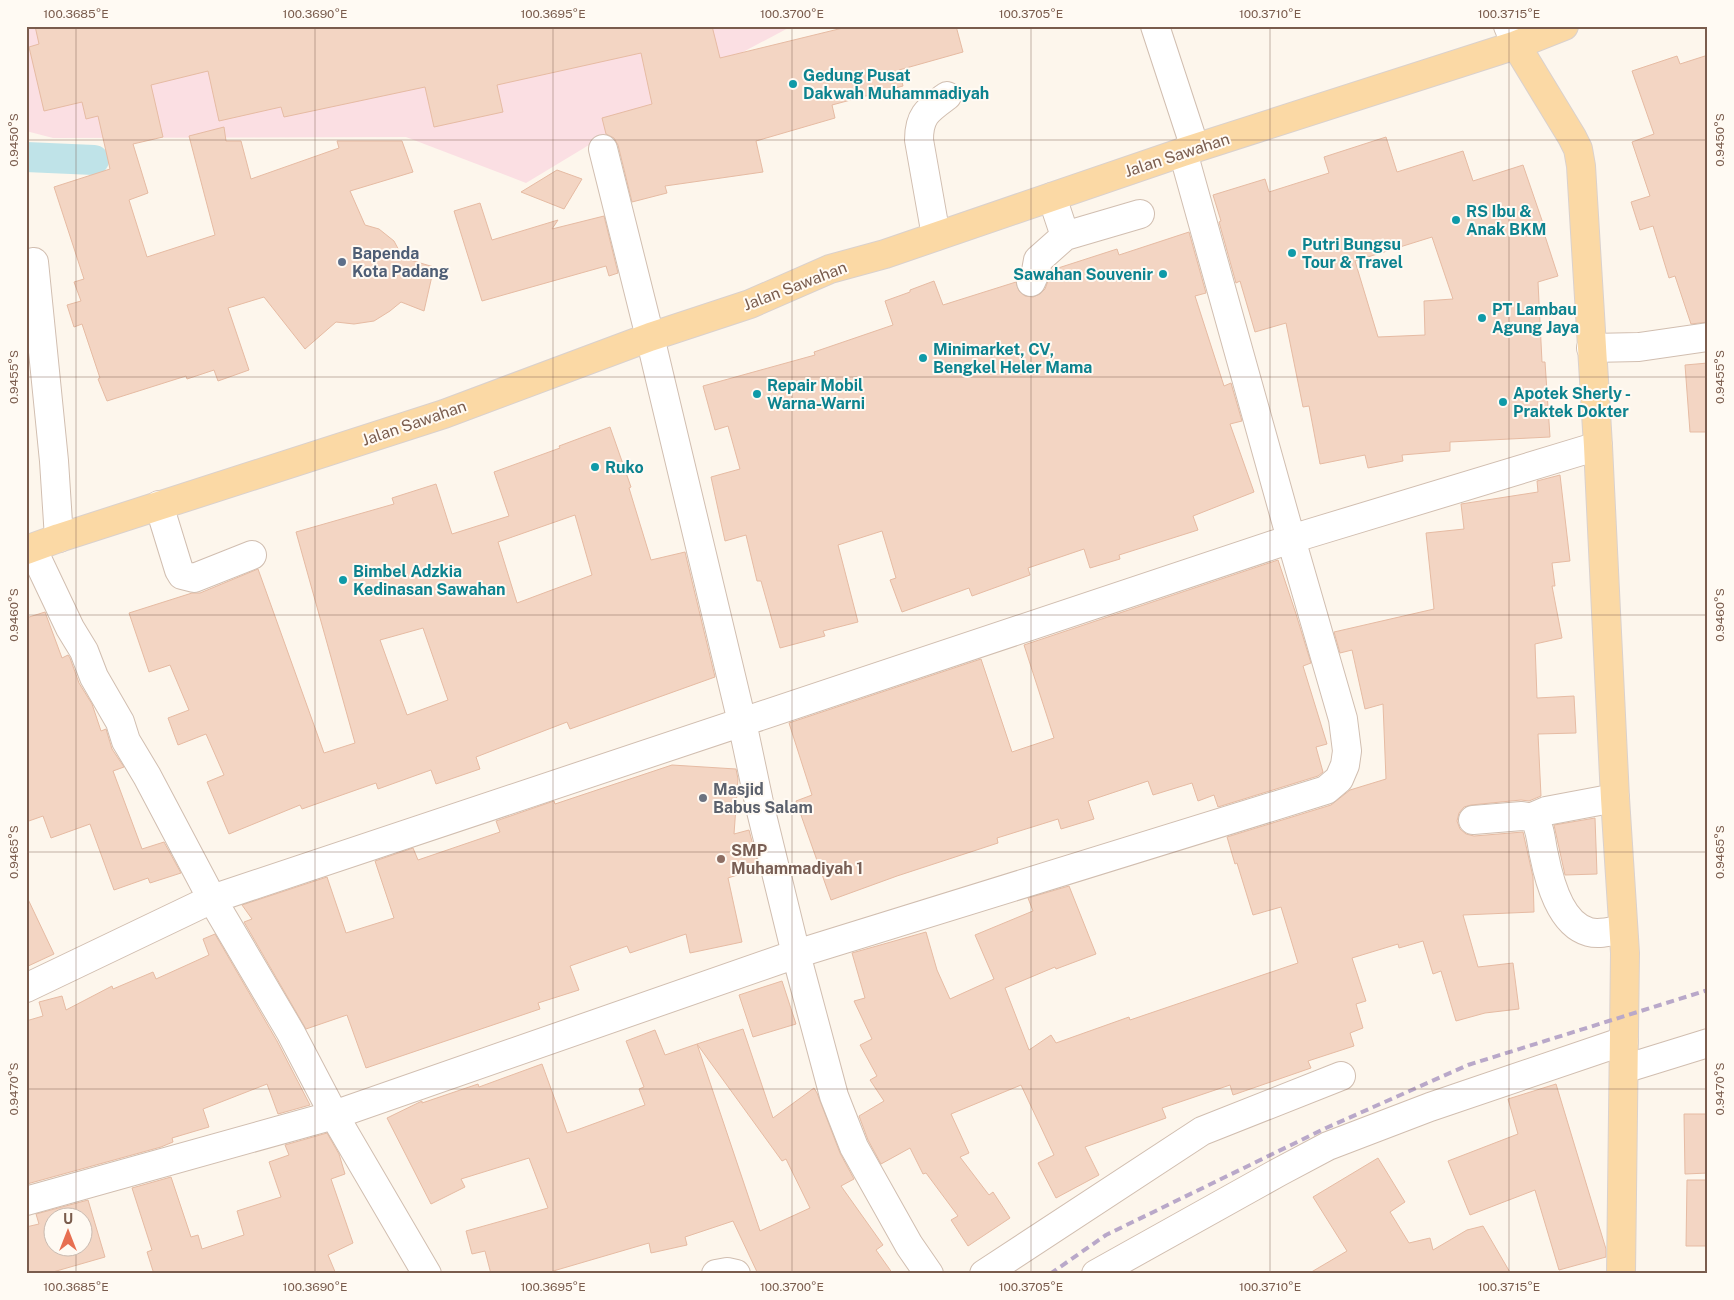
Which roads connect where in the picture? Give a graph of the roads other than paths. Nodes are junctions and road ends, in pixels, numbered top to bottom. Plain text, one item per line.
1 (1155, 26) edge
2 (1564, 26) edge
3 (1512, 36) edge
4 (947, 96) dead end
5 (603, 149) dead end
6 (1189, 150) junction
7 (1052, 197) junction
8 (1140, 214) dead end
9 (936, 236) junction
10 (1065, 236) junction
11 (34, 262) dead end
12 (1031, 282) dead end
13 (650, 337) junction
14 (1708, 337) edge
15 (1591, 348) junction
16 (1598, 446) junction
17 (159, 506) junction
18 (59, 538) junction
19 (1291, 539) junction
20 (29, 549) edge
21 (252, 555) dead end
22 (742, 722) junction
23 (1614, 798) junction
24 (1532, 817) junction
25 (1473, 820) dead end
26 (212, 899) junction
27 (1623, 929) junction
28 (796, 954) junction
29 (26, 988) edge
30 (1624, 1041) junction
31 (1708, 1043) edge
32 (1624, 1069) junction
33 (1341, 1076) dead end
34 (334, 1115) junction
35 (26, 1201) edge
36 (427, 1274) edge
37 (716, 1274) edge
38 (736, 1274) edge
39 (929, 1274) edge
40 (984, 1274) edge
41 (1096, 1274) edge
42 (1621, 1274) edge

1 - 6 street
2 - 3 main road, Jalan Sawahan
3 - 6 main road, Jalan Sawahan
3 - 15 main road
4 - 9 street
5 - 13 street
6 - 7 main road, Jalan Sawahan
6 - 19 street
7 - 9 main road, Jalan Sawahan
7 - 10 street
8 - 10 street
9 - 13 main road, Jalan Sawahan
10 - 12 street
11 - 18 street
13 - 17 main road, Jalan Sawahan
13 - 22 street
14 - 15 street
15 - 16 main road
16 - 19 street
16 - 23 main road
17 - 18 main road, Jalan Sawahan
17 - 21 street
18 - 20 main road, Jalan Sawahan
19 - 22 street
19 - 28 street
20 - 26 street
22 - 26 street
22 - 28 street
23 - 24 street
23 - 27 main road
24 - 25 street
24 - 27 street
26 - 29 street
26 - 34 street
27 - 30 main road
28 - 34 street
28 - 39 street
30 - 32 main road
30 - 41 street
31 - 32 street
32 - 42 main road
33 - 40 street
34 - 35 street
34 - 36 street
37 - 38 street

